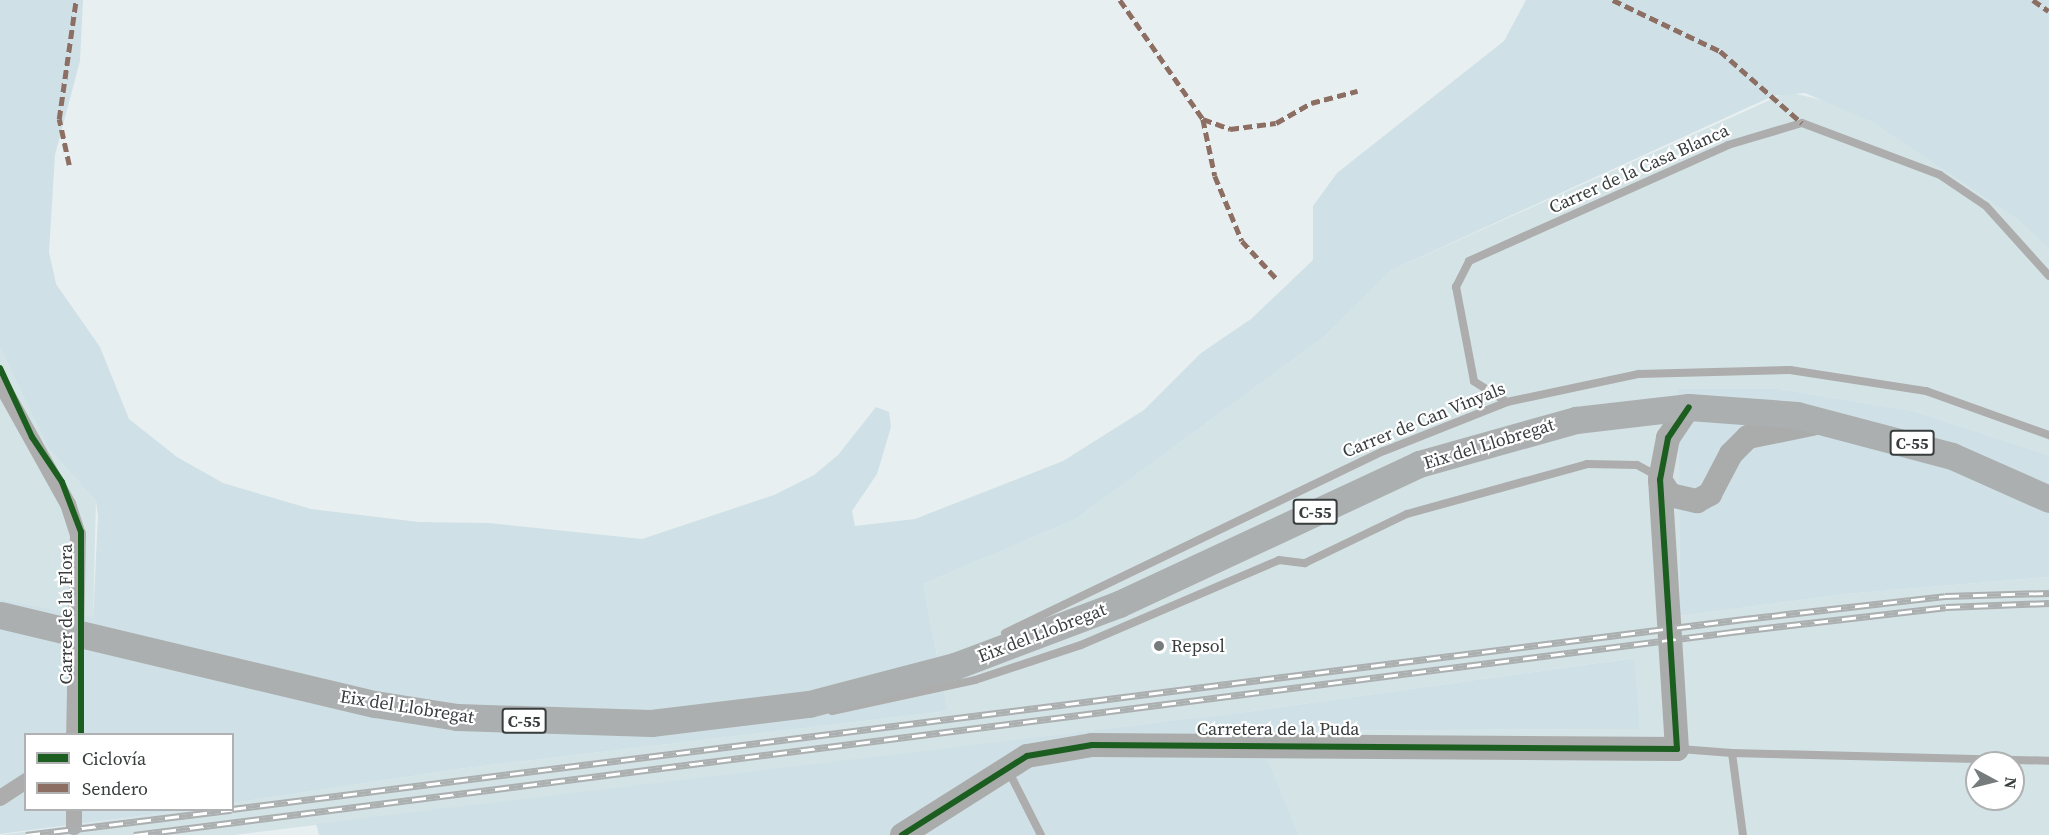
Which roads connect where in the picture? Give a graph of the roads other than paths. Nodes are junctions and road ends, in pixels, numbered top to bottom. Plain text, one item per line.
1 (2049, 276) edge
2 (0, 382) edge
3 (1507, 402) junction
4 (1689, 407) junction
5 (1829, 421) junction
6 (2049, 435) edge
7 (1660, 480) junction
8 (2049, 499) edge
9 (1697, 501) junction
10 (1665, 544) junction
11 (0, 615) edge
12 (955, 666) junction
13 (756, 713) junction
14 (73, 733) edge
15 (1677, 749) junction
16 (1732, 753) junction
17 (2049, 761) edge
18 (1007, 769) junction
19 (24, 782) edge
20 (0, 798) edge
21 (74, 811) edge
22 (74, 827) dead end
23 (903, 835) edge
24 (1041, 835) edge
25 (1743, 835) edge

1 - 3 lane, Carrer de la Casa Blanca
2 - 14 street, Carrer de la Flora
3 - 6 lane, Carrer de Can Vinyals
3 - 12 lane, Carrer de Can Vinyals
4 - 5 main road, Eix del Llobregat / C-55
4 - 7 street
4 - 12 main road, Eix del Llobregat / C-55
5 - 8 main road, Eix del Llobregat / C-55
5 - 9 street
7 - 9 street
7 - 10 street
7 - 13 lane
9 - 10 street
10 - 15 street
11 - 13 main road, Eix del Llobregat / C-55
12 - 13 main road, Eix del Llobregat / C-55
15 - 16 lane
15 - 18 street, Carretera de la Puda
16 - 17 lane
16 - 25 lane
18 - 23 street, Carretera de la Puda
18 - 24 lane
19 - 20 street
21 - 22 street

